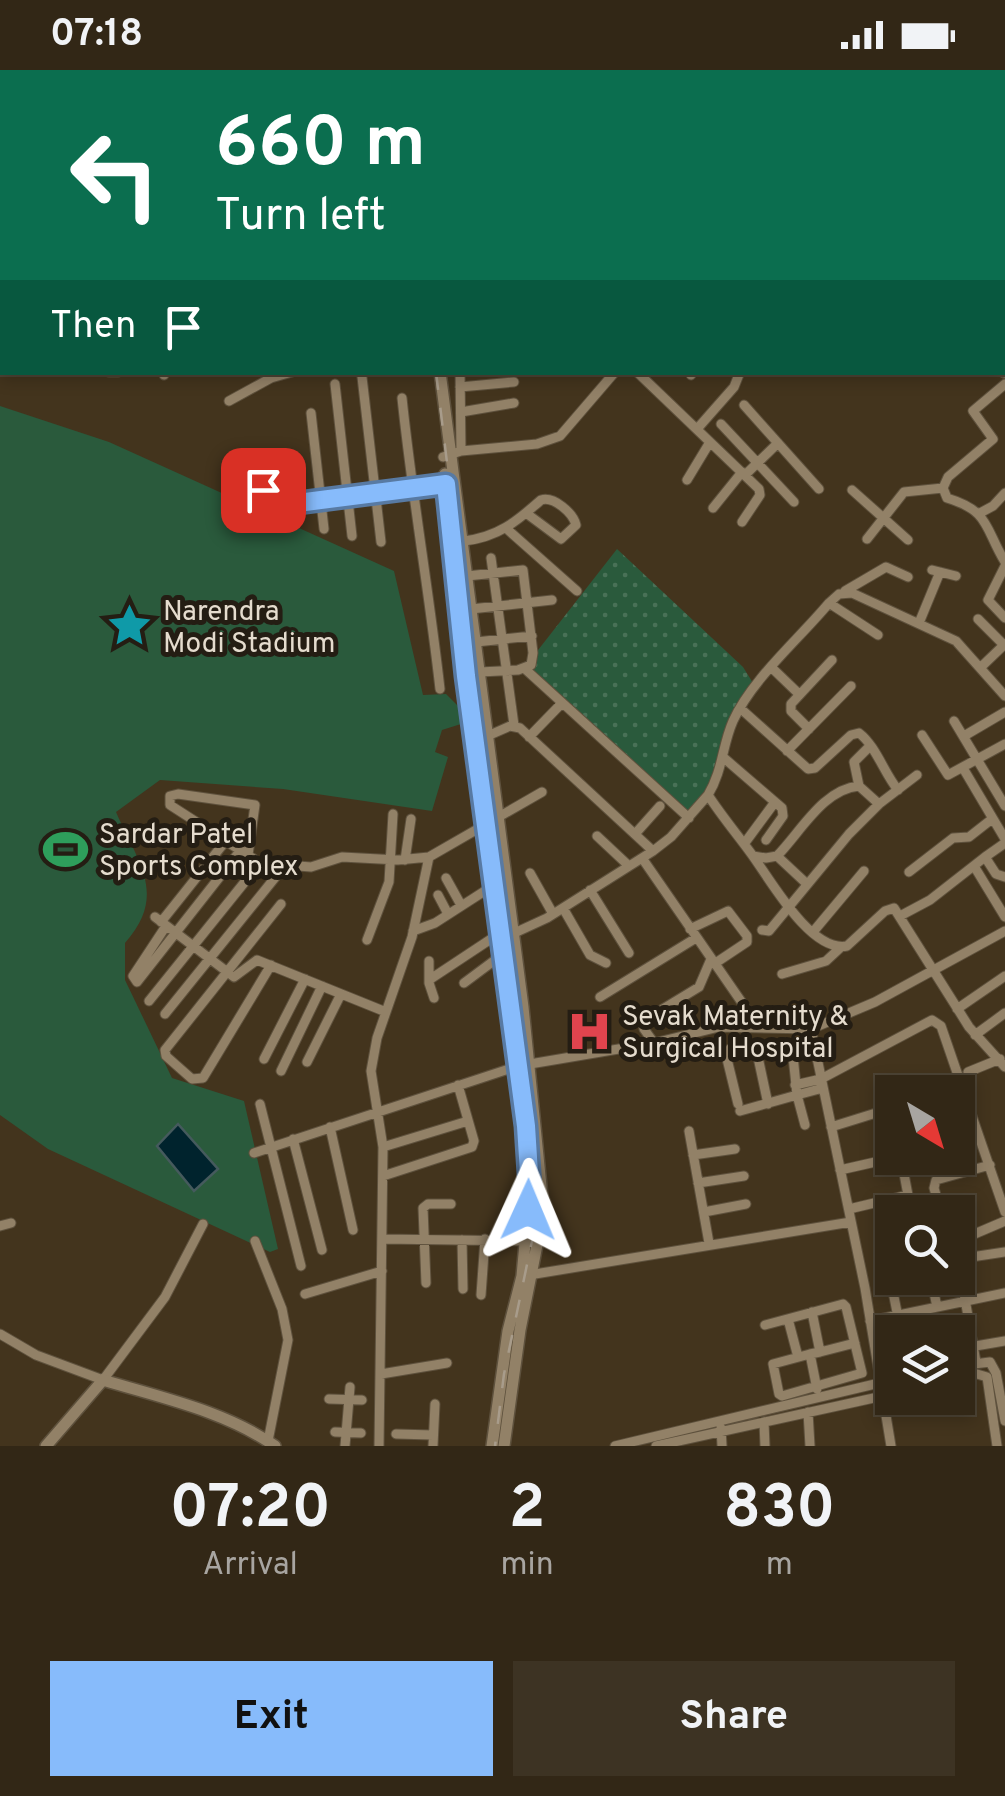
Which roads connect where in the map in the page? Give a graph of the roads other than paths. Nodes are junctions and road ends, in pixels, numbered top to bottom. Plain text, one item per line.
1 (270, 375) edge
2 (438, 375) edge
3 (460, 375) edge
4 (611, 375) edge
5 (640, 375) edge
6 (739, 375) edge
7 (362, 377) dead end
8 (514, 382) dead end
9 (336, 384) dead end
10 (1005, 384) edge
11 (460, 387) junction
12 (402, 398) dead end
13 (229, 401) dead end
14 (514, 403) dead end
15 (744, 405) dead end
16 (461, 412) junction
17 (311, 413) dead end
18 (721, 424) dead end
19 (697, 430) junction
20 (710, 442) junction
21 (778, 442) junction
22 (451, 454) junction
23 (759, 462) junction
24 (262, 472) dead end
25 (744, 474) junction
26 (687, 480) dead end
27 (450, 484) junction
28 (411, 488) junction
29 (943, 488) junction
30 (819, 490) dead end
31 (852, 490) dead end
32 (377, 493) junction
33 (1005, 493) edge
34 (348, 496) junction
35 (321, 500) junction
36 (794, 502) dead end
37 (714, 508) dead end
38 (980, 512) junction
39 (526, 513) junction
40 (882, 518) junction
41 (742, 522) dead end
42 (324, 529) dead end
43 (506, 529) junction
44 (352, 536) dead end
45 (867, 539) dead end
46 (908, 540) dead end
47 (464, 541) junction
48 (380, 542) dead end
49 (491, 558) dead end
50 (1005, 564) edge
51 (492, 573) junction
52 (468, 576) junction
53 (956, 576) dead end
54 (908, 577) dead end
55 (577, 591) dead end
56 (843, 593) junction
57 (552, 600) dead end
58 (528, 604) junction
59 (828, 604) junction
60 (497, 607) junction
61 (471, 609) junction
62 (1005, 618) edge
63 (978, 619) dead end
64 (918, 623) junction
65 (532, 636) junction
66 (878, 636) dead end
67 (501, 639) junction
68 (476, 642) junction
69 (1005, 645) edge
70 (832, 660) dead end
71 (981, 667) junction
72 (524, 668) junction
73 (772, 668) junction
74 (506, 671) junction
75 (480, 672) junction
76 (851, 686) dead end
77 (440, 689) dead end
78 (1004, 691) edge
79 (799, 694) junction
80 (562, 703) junction
81 (740, 708) junction
82 (1005, 712) edge
83 (954, 721) dead end
84 (514, 725) junction
85 (809, 729) junction
86 (922, 735) dead end
87 (964, 736) junction
88 (481, 738) junction
89 (529, 738) junction
90 (1005, 744) edge
91 (870, 746) junction
92 (787, 751) junction
93 (724, 758) junction
94 (978, 760) junction
95 (963, 768) junction
96 (916, 776) dead end
97 (858, 786) junction
98 (898, 790) junction
99 (542, 792) dead end
100 (708, 796) junction
101 (775, 802) junction
102 (880, 804) junction
103 (660, 806) dead end
104 (1005, 806) edge
105 (393, 814) dead end
106 (411, 818) dead end
107 (688, 818) junction
108 (492, 819) junction
109 (992, 819) junction
110 (635, 834) junction
111 (597, 836) dead end
112 (766, 840) dead end
113 (1005, 841) edge
114 (224, 843) junction
115 (744, 844) junction
116 (653, 851) junction
117 (244, 854) junction
118 (753, 856) junction
119 (777, 856) junction
120 (429, 857) junction
121 (985, 857) junction
122 (642, 858) junction
123 (392, 860) junction
124 (405, 860) junction
125 (260, 863) junction
126 (286, 864) junction
127 (628, 866) junction
128 (974, 866) junction
129 (864, 871) dead end
130 (909, 872) dead end
131 (530, 873) dead end
132 (1005, 877) edge
133 (446, 878) dead end
134 (808, 884) junction
135 (494, 885) junction
136 (590, 890) junction
137 (438, 894) dead end
138 (281, 904) dead end
139 (462, 905) junction
140 (789, 906) junction
141 (563, 908) junction
142 (448, 914) junction
143 (553, 914) junction
144 (900, 916) junction
145 (1005, 917) edge
146 (161, 922) junction
147 (762, 930) dead end
148 (413, 931) junction
149 (1005, 931) edge
150 (813, 932) junction
151 (693, 934) junction
152 (177, 935) junction
153 (505, 935) junction
154 (366, 940) dead end
155 (192, 947) junction
156 (840, 948) junction
157 (629, 953) dead end
158 (503, 954) junction
159 (209, 960) junction
160 (430, 961) dead end
161 (712, 961) junction
162 (606, 963) dead end
163 (270, 965) junction
164 (933, 972) junction
165 (226, 974) junction
166 (782, 974) dead end
167 (1005, 976) edge
168 (305, 979) junction
169 (428, 980) junction
170 (464, 984) dead end
171 (322, 986) junction
172 (341, 994) junction
173 (600, 997) dead end
174 (434, 998) dead end
175 (149, 1001) dead end
176 (957, 1009) junction
177 (386, 1012) junction
178 (1005, 1013) edge
179 (165, 1014) dead end
180 (750, 1028) junction
181 (810, 1028) junction
182 (975, 1035) junction
183 (654, 1043) junction
184 (756, 1048) junction
185 (264, 1059) dead end
186 (306, 1062) dead end
187 (1002, 1063) edge
188 (524, 1065) junction
189 (281, 1070) dead end
190 (968, 1072) dead end
191 (822, 1083) junction
192 (458, 1085) junction
193 (796, 1090) junction
194 (260, 1104) dead end
195 (768, 1104) junction
196 (377, 1111) junction
197 (875, 1113) edge
198 (468, 1121) junction
199 (805, 1125) dead end
200 (330, 1127) junction
201 (831, 1127) junction
202 (689, 1131) dead end
203 (293, 1139) junction
204 (383, 1147) junction
205 (270, 1148) junction
206 (735, 1148) dead end
207 (254, 1154) dead end
208 (693, 1154) junction
209 (875, 1162) edge
210 (990, 1165) junction
211 (840, 1170) junction
212 (905, 1175) edge
213 (382, 1176) junction
214 (744, 1176) dead end
215 (698, 1182) junction
216 (936, 1195) edge
217 (452, 1204) dead end
218 (746, 1204) dead end
219 (849, 1208) junction
220 (704, 1212) junction
221 (1005, 1212) edge
222 (1005, 1221) edge
223 (852, 1222) junction
224 (203, 1224) dead end
225 (352, 1230) dead end
226 (975, 1234) edge
227 (382, 1239) junction
228 (485, 1239) junction
229 (424, 1240) junction
230 (462, 1240) junction
231 (254, 1241) dead end
232 (525, 1241) junction
233 (710, 1243) junction
234 (322, 1250) dead end
235 (1005, 1252) edge
236 (301, 1266) dead end
237 (382, 1271) junction
238 (527, 1275) junction
239 (426, 1283) dead end
240 (463, 1290) dead end
241 (305, 1294) dead end
242 (1005, 1294) edge
243 (482, 1295) dead end
244 (893, 1295) edge
245 (935, 1295) edge
246 (966, 1301) junction
247 (937, 1307) junction
248 (812, 1312) junction
249 (897, 1315) joint
250 (968, 1315) edge
251 (788, 1318) junction
252 (875, 1320) edge
253 (870, 1321) junction
254 (765, 1324) dead end
255 (0, 1334) edge
256 (1005, 1340) edge
257 (855, 1343) junction
258 (975, 1346) edge
259 (815, 1352) junction
260 (875, 1352) edge
261 (798, 1357) junction
262 (975, 1357) edge
263 (976, 1362) joint
264 (447, 1363) dead end
265 (381, 1374) junction
266 (975, 1374) edge
267 (103, 1380) junction
268 (875, 1383) edge
269 (350, 1387) dead end
270 (818, 1392) junction
271 (875, 1398) edge
272 (329, 1399) dead end
273 (349, 1400) junction
274 (362, 1400) dead end
275 (435, 1404) dead end
276 (808, 1412) junction
277 (889, 1415) edge
278 (719, 1421) junction
279 (764, 1422) junction
280 (1005, 1422) edge
281 (334, 1432) dead end
282 (722, 1432) junction
283 (346, 1433) junction
284 (362, 1434) dead end
285 (396, 1434) dead end
286 (433, 1441) edge
287 (272, 1444) edge
288 (46, 1446) edge
289 (345, 1446) edge
290 (379, 1446) edge
291 (492, 1446) edge
292 (504, 1446) edge
293 (615, 1446) edge
294 (656, 1446) edge
295 (722, 1446) edge
296 (766, 1446) edge
297 (810, 1446) edge
298 (891, 1446) edge
299 (997, 1446) edge

1 - 13 street
2 - 22 street
3 - 11 street
4 - 22 street
5 - 19 street
6 - 19 street
7 - 32 street
8 - 11 street
9 - 34 street
10 - 29 street
11 - 16 street
12 - 28 street
14 - 16 street
15 - 21 street
16 - 22 street
17 - 35 street
18 - 23 street
19 - 20 street
20 - 25 street
20 - 26 street
21 - 23 street
21 - 30 street
22 - 27 street
23 - 25 street
23 - 36 street
24 - 35 street
25 - 37 street
25 - 41 street
27 - 28 street
27 - 47 street
27 - 88 street
28 - 32 street
28 - 77 street
29 - 38 street
29 - 40 street
31 - 40 street
32 - 34 street
32 - 48 street
33 - 38 street
34 - 35 street
34 - 44 street
35 - 42 street
38 - 50 street
39 - 39 street
39 - 43 street
40 - 45 street
40 - 46 street
43 - 47 street
43 - 55 street
47 - 52 street
49 - 51 street
50 - 62 street
51 - 52 street
51 - 58 street
51 - 60 street
52 - 61 street
53 - 64 street
54 - 56 street
56 - 59 street
56 - 64 street
57 - 58 street
58 - 60 street
58 - 65 street
59 - 66 street
59 - 73 street
60 - 61 street
60 - 67 street
61 - 68 street
63 - 69 street
64 - 71 street
65 - 67 street
65 - 72 street
67 - 68 street
67 - 74 street
68 - 75 street
69 - 71 street
70 - 79 street
71 - 78 street
72 - 74 street
72 - 80 street
73 - 79 street
73 - 81 street
74 - 75 street
74 - 84 street
75 - 88 street
76 - 85 street
79 - 85 street
80 - 89 street
80 - 107 street
81 - 92 street
81 - 93 street
82 - 87 street
83 - 87 street
84 - 88 street
84 - 89 street
85 - 92 street
86 - 95 street
87 - 94 street
88 - 108 street
89 - 110 street
90 - 94 street
91 - 92 street
91 - 97 street
91 - 98 street
93 - 100 street
93 - 101 street
94 - 95 street
94 - 104 street
95 - 109 street
96 - 98 street
97 - 102 street
97 - 119 street
98 - 102 street
99 - 108 street
100 - 107 street
100 - 115 street
101 - 112 street
101 - 115 street
102 - 134 street
103 - 110 street
105 - 123 street
106 - 124 street
107 - 116 street
108 - 120 street
108 - 135 street
108 - 153 street
109 - 113 street
109 - 130 street
110 - 116 street
111 - 127 street
113 - 121 street
114 - 117 street
114 - 117 street
114 - 146 street
115 - 118 street
116 - 122 street
117 - 125 street
117 - 152 street
118 - 119 street
118 - 140 street
119 - 134 street
120 - 124 street
120 - 148 street
121 - 128 street
121 - 132 street
122 - 127 street
122 - 151 street
123 - 124 street
123 - 126 street
123 - 154 street
125 - 126 street
125 - 155 street
126 - 159 street
127 - 136 street
128 - 144 street
128 - 145 street
129 - 150 street
131 - 143 street
133 - 139 street
134 - 140 street
135 - 139 street
135 - 153 street
136 - 141 street
136 - 157 street
137 - 142 street
138 - 165 street
139 - 142 street
140 - 147 street
140 - 150 street
141 - 143 street
141 - 162 street
142 - 148 street
143 - 153 street
144 - 156 street
144 - 164 street
146 - 152 street
146 - 152 street
148 - 177 street
149 - 164 street
150 - 156 street
151 - 161 street
151 - 161 street
151 - 173 street
152 - 155 street
153 - 158 street
153 - 169 street
153 - 188 street
155 - 159 street
155 - 175 street
156 - 166 street
158 - 170 street
158 - 188 street
159 - 165 street
159 - 179 street
160 - 169 street
161 - 180 street
161 - 183 street
163 - 165 street
163 - 165 street
163 - 168 street
164 - 176 street
164 - 181 street
167 - 176 street
168 - 171 street
168 - 185 street
169 - 174 street
171 - 172 street
171 - 189 street
172 - 177 street
172 - 186 street
176 - 182 street
177 - 196 street
178 - 182 street
180 - 181 street
180 - 183 street
181 - 191 street
182 - 187 street
183 - 188 street
184 - 193 street
184 - 195 street
184 - 195 street
187 - 190 street
188 - 192 street
188 - 232 street
188 - 238 street
191 - 193 street
191 - 201 street
191 - 210 street
192 - 196 street
192 - 198 street
193 - 195 street
193 - 199 street
194 - 205 street
196 - 200 street
196 - 204 street
197 - 201 street
198 - 204 street
198 - 213 street
200 - 203 street
200 - 225 street
201 - 211 street
202 - 208 street
203 - 205 street
203 - 234 street
204 - 213 street
205 - 207 street
205 - 236 street
206 - 208 street
208 - 215 street
209 - 211 street
210 - 216 street
210 - 221 street
211 - 219 street
212 - 219 street
213 - 227 street
214 - 215 street
215 - 220 street
217 - 229 street
218 - 220 street
219 - 223 street
220 - 233 street
222 - 226 street
223 - 233 street
223 - 253 street
224 - 267 street
227 - 229 street
227 - 237 street
228 - 230 street
228 - 232 street
228 - 243 street
229 - 230 street
229 - 239 street
230 - 240 street
231 - 287 street
232 - 238 street
233 - 238 street
235 - 246 street
237 - 241 street
237 - 265 street
238 - 291 street
238 - 292 street
242 - 246 street
244 - 249 street
245 - 247 street
246 - 247 street
246 - 250 street
247 - 249 street
248 - 251 street
248 - 257 street
248 - 259 street
251 - 254 street
251 - 261 street
252 - 253 street
253 - 260 street
255 - 267 street
256 - 258 street
257 - 259 street
257 - 270 street
259 - 261 street
259 - 270 street
261 - 270 street
262 - 263 street
263 - 280 street
264 - 265 street
265 - 290 street
266 - 299 street
267 - 287 street
267 - 288 street
268 - 270 street
269 - 273 street
270 - 278 street
271 - 276 street
272 - 273 street
273 - 274 street
273 - 283 street
275 - 286 street
276 - 279 street
276 - 297 street
277 - 298 street
278 - 282 street
278 - 293 street
279 - 282 street
279 - 296 street
281 - 283 street
282 - 294 street
282 - 295 street
283 - 284 street
283 - 289 street
285 - 286 street

